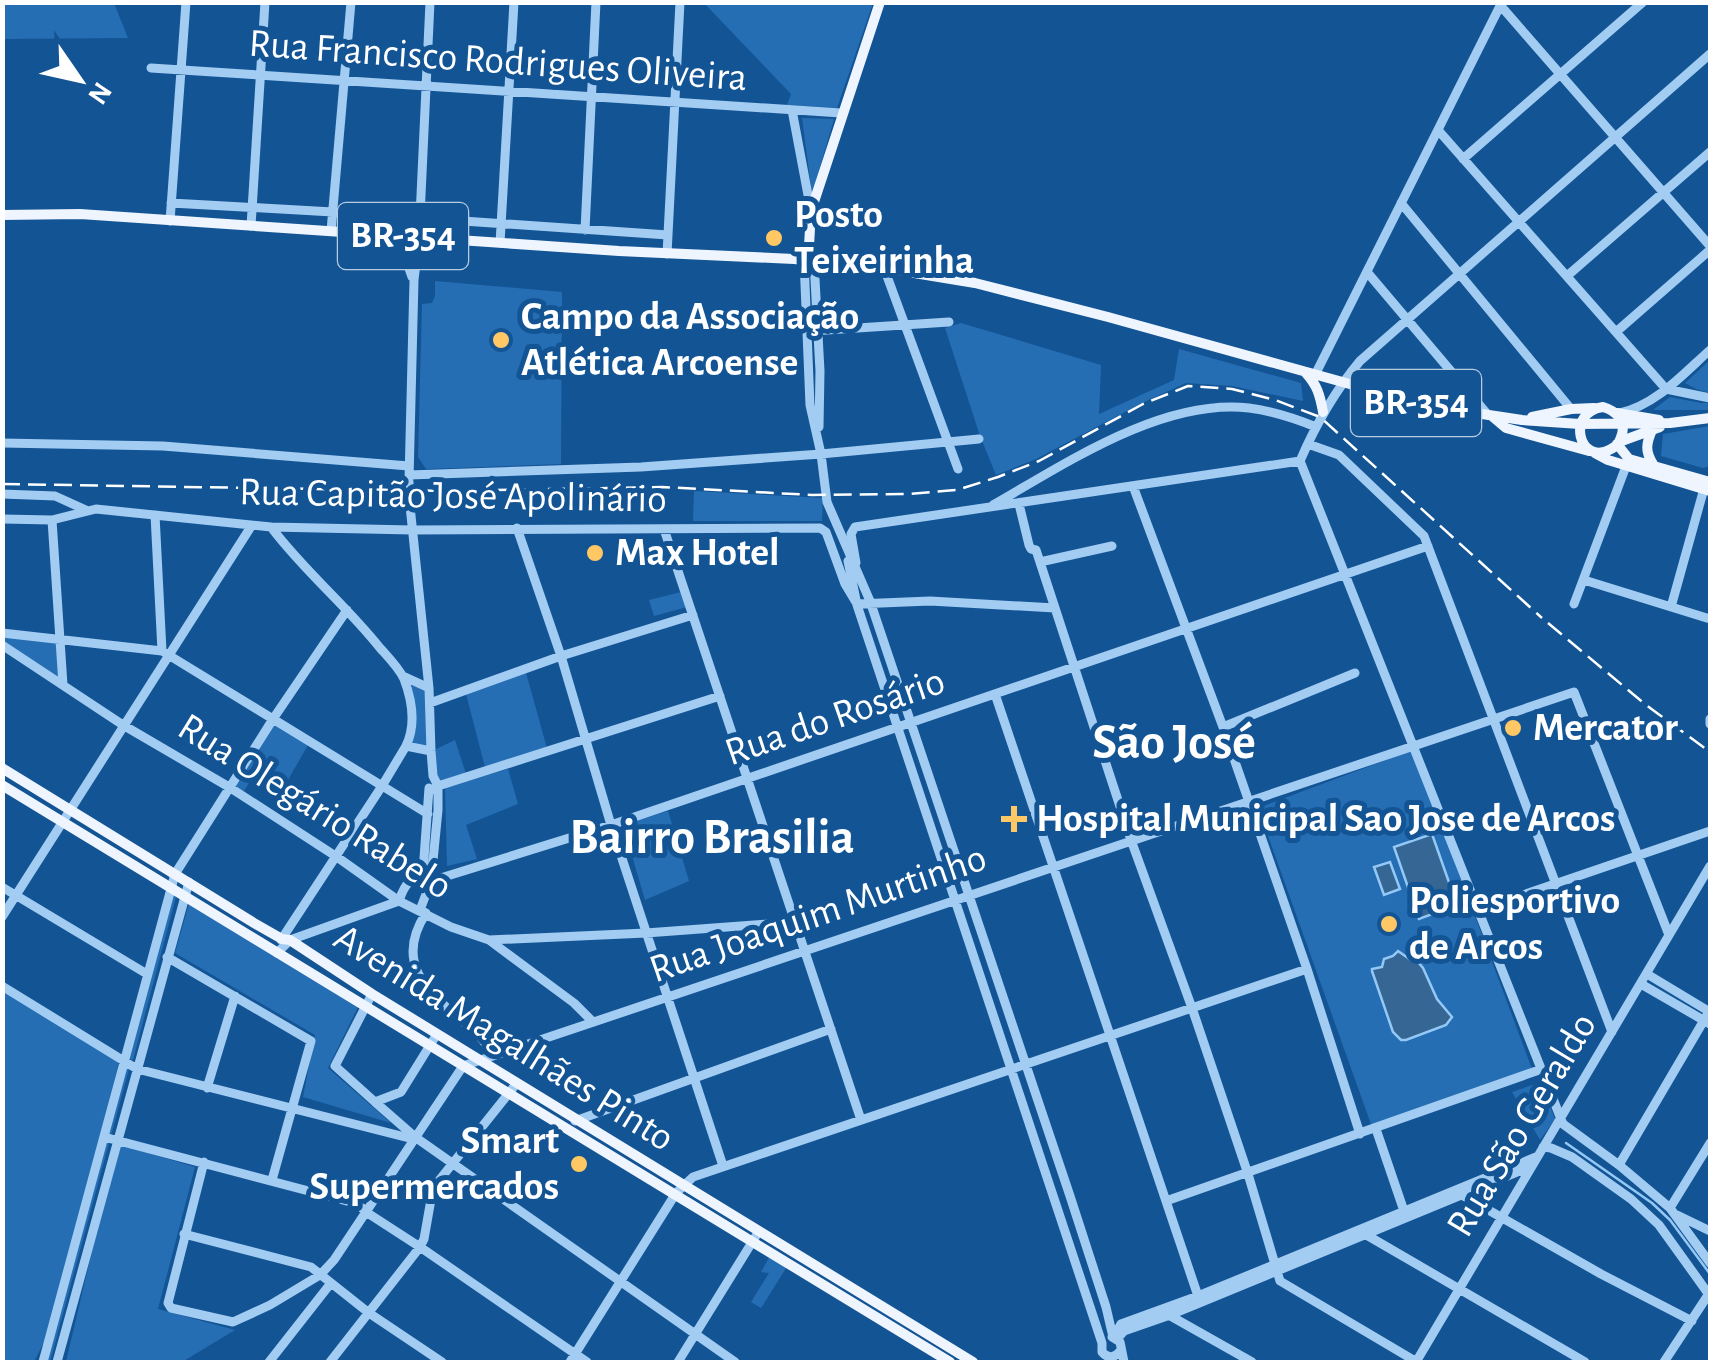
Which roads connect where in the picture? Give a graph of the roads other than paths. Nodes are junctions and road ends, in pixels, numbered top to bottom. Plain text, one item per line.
1 (186, 2) edge
2 (265, 2) edge
3 (351, 2) edge
4 (430, 2) edge
5 (514, 2) edge
6 (596, 2) edge
7 (680, 2) edge
8 (880, 2) edge
9 (1643, 2) edge
10 (1504, 5) edge
11 (1710, 54) edge
12 (151, 68) dead end
13 (182, 69) junction
14 (1560, 74) junction
15 (261, 76) junction
16 (344, 80) junction
17 (426, 86) junction
18 (509, 92) junction
19 (591, 97) junction
20 (674, 102) junction
21 (792, 110) junction
22 (842, 113) junction
23 (1438, 130) junction
24 (1615, 137) junction
25 (1710, 152) edge
26 (1463, 159) junction
27 (1664, 192) junction
28 (1401, 203) junction
29 (172, 204) junction
30 (252, 207) junction
31 (811, 211) junction
32 (332, 212) junction
33 (2, 215) edge
34 (420, 218) junction
35 (170, 221) junction
36 (1519, 222) junction
37 (501, 225) junction
38 (251, 226) junction
39 (584, 230) junction
40 (331, 231) junction
41 (668, 235) junction
42 (406, 236) junction
43 (420, 238) junction
44 (500, 243) junction
45 (1710, 248) edge
46 (667, 254) junction
47 (809, 261) junction
48 (884, 268) junction
49 (1366, 272) junction
50 (1461, 273) junction
51 (1567, 276) junction
52 (414, 280) junction
53 (1407, 320) junction
54 (949, 322) dead end
55 (904, 325) junction
56 (812, 331) junction
57 (1616, 332) junction
58 (1710, 350) edge
59 (1310, 374) junction
60 (1342, 382) junction
61 (1666, 389) junction
62 (1710, 398) edge
63 (1595, 408) junction
64 (1571, 409) junction
65 (1323, 412) junction
66 (1490, 416) junction
67 (1710, 418) edge
68 (1620, 419) junction
69 (1522, 420) junction
70 (1670, 423) junction
71 (1580, 424) junction
72 (1316, 426) junction
73 (1652, 430) junction
74 (979, 439) dead end
75 (948, 442) junction
76 (2, 443) edge
77 (1618, 443) junction
78 (1308, 444) junction
79 (1592, 452) junction
80 (821, 454) junction
81 (1300, 461) junction
82 (1628, 462) junction
83 (1654, 465) junction
84 (958, 470) dead end
85 (409, 474) junction
86 (1036, 480) junction
87 (1707, 483) edge
88 (1133, 486) junction
89 (2, 494) edge
90 (1032, 502) junction
91 (1019, 504) junction
92 (986, 509) junction
93 (86, 510) junction
94 (156, 515) junction
95 (2, 519) edge
96 (52, 520) junction
97 (252, 525) junction
98 (271, 527) junction
99 (517, 528) junction
100 (664, 529) junction
101 (412, 530) junction
102 (1112, 546) dead end
103 (1428, 546) junction
104 (845, 548) junction
105 (1040, 562) junction
106 (857, 571) junction
107 (1346, 574) junction
108 (1584, 580) junction
109 (857, 604) junction
110 (871, 604) junction
111 (1574, 604) dead end
112 (1670, 607) junction
113 (1056, 608) junction
114 (347, 610) junction
115 (693, 615) junction
116 (1710, 619) edge
117 (1187, 629) junction
118 (2, 633) edge
119 (60, 640) junction
120 (2, 646) edge
121 (165, 653) junction
122 (561, 656) junction
123 (1076, 666) junction
124 (1355, 673) dead end
125 (403, 676) junction
126 (62, 685) junction
127 (429, 688) junction
128 (995, 694) junction
129 (720, 696) junction
130 (430, 703) junction
131 (273, 719) junction
132 (1494, 719) junction
133 (911, 722) junction
134 (123, 725) junction
135 (898, 727) junction
136 (1224, 727) junction
137 (585, 740) junction
138 (406, 746) junction
139 (1413, 746) junction
140 (431, 751) junction
141 (2, 768) edge
142 (748, 778) junction
143 (433, 784) junction
144 (2, 785) edge
145 (382, 786) junction
146 (229, 787) junction
147 (1249, 801) junction
148 (70, 810) junction
149 (428, 814) junction
150 (63, 822) junction
151 (611, 825) junction
152 (1710, 831) edge
153 (112, 836) junction
154 (1130, 840) junction
155 (104, 848) junction
156 (337, 856) junction
157 (1638, 856) junction
158 (1710, 866) edge
159 (1054, 867) junction
160 (175, 874) junction
161 (415, 878) junction
162 (431, 878) junction
163 (188, 882) junction
164 (1556, 884) junction
165 (2, 886) edge
166 (171, 888) junction
167 (16, 895) junction
168 (184, 896) junction
169 (969, 896) junction
170 (956, 900) junction
171 (399, 901) junction
172 (1478, 910) junction
173 (426, 913) junction
174 (2, 917) edge
175 (795, 922) junction
176 (646, 933) junction
177 (1670, 936) junction
178 (286, 940) junction
179 (488, 940) junction
180 (805, 950) junction
181 (275, 952) junction
182 (166, 957) junction
183 (1307, 969) junction
184 (147, 974) junction
185 (1647, 974) junction
186 (1641, 984) junction
187 (2, 986) edge
188 (372, 994) junction
189 (235, 996) junction
190 (667, 997) junction
191 (364, 1006) junction
192 (1192, 1008) junction
193 (1709, 1016) edge
194 (593, 1022) junction
195 (831, 1028) junction
196 (1612, 1032) junction
197 (436, 1034) junction
198 (1110, 1036) junction
199 (430, 1046) junction
200 (479, 1060) junction
201 (125, 1061) junction
202 (491, 1061) junction
203 (1026, 1064) junction
204 (463, 1066) junction
205 (136, 1069) junction
206 (1012, 1069) junction
207 (1542, 1069) junction
208 (483, 1078) junction
209 (694, 1078) junction
210 (518, 1083) junction
211 (207, 1088) junction
212 (509, 1094) junction
213 (376, 1102) junction
214 (292, 1109) junction
215 (1561, 1118) junction
216 (862, 1120) junction
217 (572, 1124) junction
218 (1376, 1128) junction
219 (1360, 1134) junction
220 (104, 1136) junction
221 (1578, 1136) junction
222 (414, 1138) junction
223 (117, 1139) junction
224 (1710, 1143) edge
225 (1541, 1152) junction
226 (1566, 1153) junction
227 (204, 1162) junction
228 (452, 1164) junction
229 (1619, 1165) junction
230 (723, 1166) junction
231 (1532, 1166) junction
232 (1248, 1174) junction
233 (272, 1180) junction
234 (680, 1189) junction
235 (1457, 1193) junction
236 (1070, 1196) junction
237 (1056, 1201) junction
238 (1166, 1201) junction
239 (1672, 1210) junction
240 (1404, 1211) junction
241 (366, 1212) junction
242 (1502, 1217) junction
243 (1710, 1231) edge
244 (1362, 1232) junction
245 (184, 1234) junction
246 (756, 1236) junction
247 (420, 1247) junction
248 (1710, 1263) edge
249 (1277, 1267) junction
250 (320, 1275) junction
251 (331, 1283) junction
252 (621, 1283) junction
253 (1459, 1289) junction
254 (1710, 1294) edge
255 (1199, 1299) junction
256 (59, 1302) junction
257 (72, 1305) junction
258 (1165, 1312) junction
259 (370, 1313) junction
260 (1692, 1321) junction
261 (695, 1335) junction
262 (1114, 1338) junction
263 (1102, 1343) junction
264 (933, 1345) junction
265 (1120, 1351) junction
266 (573, 1358) edge
267 (1106, 1359) edge
268 (43, 1362) edge
269 (58, 1362) edge
270 (270, 1362) edge
271 (330, 1362) edge
272 (442, 1362) edge
273 (586, 1362) edge
274 (678, 1362) edge
275 (735, 1362) edge
276 (950, 1362) edge
277 (973, 1362) edge
278 (1124, 1362) edge
279 (1252, 1362) edge
280 (1416, 1362) edge
281 (1585, 1362) edge
282 (1664, 1362) edge

1 - 13 street
2 - 15 street
3 - 16 street
4 - 17 street
5 - 18 street
6 - 19 street
7 - 20 street
8 - 22 main road
9 - 14 street
10 - 14 street
10 - 23 street
11 - 24 street
12 - 13 street, Rua Francisco Rodrigues Oliveira
13 - 15 street, Rua Francisco Rodrigues Oliveira
13 - 29 street
14 - 24 street
14 - 26 street
15 - 16 street, Rua Francisco Rodrigues Oliveira
15 - 30 street
16 - 17 street, Rua Francisco Rodrigues Oliveira
16 - 32 street
17 - 18 street, Rua Francisco Rodrigues Oliveira
17 - 34 street
18 - 19 street, Rua Francisco Rodrigues Oliveira
18 - 37 street
19 - 20 street, Rua Francisco Rodrigues Oliveira
19 - 39 street
20 - 21 street, Rua Francisco Rodrigues Oliveira
20 - 41 street
21 - 22 street, Rua Francisco Rodrigues Oliveira
21 - 31 street
22 - 31 main road
23 - 26 street
23 - 28 street
24 - 27 street
24 - 36 street
25 - 27 street
26 - 36 street
27 - 45 street
27 - 51 street
28 - 49 street
28 - 50 street
29 - 30 street
29 - 35 street
30 - 32 street
30 - 38 street
31 - 47 main road
32 - 34 street
32 - 40 street
33 - 35 main road, BR-354
34 - 37 street
34 - 43 street
35 - 38 main road, BR-354
36 - 50 street
36 - 51 street
37 - 39 street
37 - 44 street
38 - 40 main road, BR-354
39 - 41 street
40 - 42 main road, BR-354
41 - 46 street
42 - 43 main road, BR-354
42 - 52 street
43 - 44 main road, BR-354
43 - 52 street
44 - 46 main road, BR-354
45 - 57 street
46 - 47 main road, BR-354
47 - 48 main road, BR-354
47 - 56 street
48 - 55 street
48 - 59 main road, BR-354
49 - 53 street
49 - 59 street
50 - 53 street
50 - 64 street
51 - 57 street
52 - 85 street
53 - 60 street
53 - 66 street
54 - 55 street
55 - 56 street
55 - 75 street
56 - 80 street
57 - 61 street
58 - 61 street
59 - 60 main road, BR-354
59 - 65 main road
60 - 65 street
60 - 66 main road, BR-354
61 - 62 street
61 - 68 street
63 - 64 main road
63 - 68 main road
63 - 71 main road
64 - 69 main road
65 - 72 street
66 - 69 main road, BR-354
66 - 79 main road
67 - 70 main road, BR-354
68 - 70 main road, BR-354
68 - 71 main road, BR-354
68 - 77 main road
69 - 71 main road, BR-354
70 - 73 main road
71 - 79 main road
72 - 78 street
72 - 86 street
73 - 77 main road
73 - 83 main road
74 - 75 street
75 - 80 street
75 - 84 street
76 - 85 street
77 - 79 main road
77 - 82 main road
78 - 81 street
78 - 103 street
79 - 82 main road
80 - 85 street
80 - 104 street
81 - 88 street
81 - 107 street
82 - 83 main road
82 - 87 main road
82 - 108 street
83 - 87 main road
85 - 101 street, bridge
86 - 90 street
86 - 92 street
87 - 112 street
88 - 90 street
88 - 117 street
89 - 93 street
90 - 91 street
91 - 92 street
91 - 105 street
92 - 106 street
93 - 94 street, Rua Capitão José Apolinário
93 - 96 street, Rua Capitão José Apolinário
94 - 97 street, Rua Capitão José Apolinário
94 - 121 street
95 - 96 street, Rua Capitão José Apolinário
96 - 119 street
97 - 98 street, Rua Capitão José Apolinário
97 - 121 street
98 - 101 street, Rua Capitão José Apolinário
98 - 114 street
99 - 100 street, Rua Capitão José Apolinário
99 - 101 street, Rua Capitão José Apolinário
99 - 122 street
100 - 109 street, Rua Capitão José Apolinário
100 - 115 street
101 - 127 street
102 - 105 street
103 - 107 street, Rua do Rosário
103 - 132 street
104 - 106 street
104 - 109 street
105 - 113 street
106 - 110 street
107 - 117 street, Rua do Rosário
107 - 139 street
108 - 111 street
108 - 112 street
109 - 110 street
109 - 135 street
110 - 113 street
110 - 133 street
112 - 116 street
113 - 123 street
114 - 125 street
114 - 131 street
115 - 122 street
115 - 129 street
117 - 123 street, Rua do Rosário
117 - 136 street
118 - 119 street
119 - 121 street
119 - 126 street
120 - 126 street, Rua Olegário Rabelo
121 - 131 street
121 - 134 street
122 - 130 street
122 - 137 street
123 - 128 street, Rua do Rosário
123 - 154 street
124 - 136 street
125 - 127 street
125 - 138 street
126 - 134 street, Rua Olegário Rabelo
127 - 130 street
128 - 133 street, Rua do Rosário
128 - 159 street
129 - 137 street
129 - 142 street
130 - 140 street
131 - 145 street
131 - 146 street
132 - 139 street, Rua Joaquim Murtinho
132 - 157 street, Rua Joaquim Murtinho
132 - 164 street
133 - 135 street, Rua do Rosário
133 - 169 street
134 - 146 street, Rua Olegário Rabelo
134 - 148 street
135 - 142 street, Rua do Rosário
135 - 170 street
136 - 147 street
137 - 143 street
137 - 151 street
138 - 140 street
138 - 145 street
139 - 147 street, Rua Joaquim Murtinho
139 - 172 street
140 - 143 street
141 - 148 main road, Avenida Magalhães Pinto
142 - 151 street, Rua do Rosário
142 - 175 street
143 - 149 street
143 - 162 street
144 - 150 main road, Avenida Magalhães Pinto
145 - 149 street
145 - 156 street
146 - 156 street, Rua Olegário Rabelo
146 - 160 street
147 - 154 street, Rua Joaquim Murtinho
147 - 183 street
148 - 150 street
148 - 153 main road, Avenida Magalhães Pinto
149 - 161 street
150 - 155 main road, Avenida Magalhães Pinto
150 - 167 street
151 - 162 street, Rua do Rosário
151 - 176 street
152 - 157 street
153 - 155 main road
153 - 160 main road, Avenida Magalhães Pinto
154 - 159 street, Rua Joaquim Murtinho
154 - 192 street
155 - 166 main road, Avenida Magalhães Pinto
156 - 171 street, Rua Olegário Rabelo
156 - 178 street
157 - 164 street
157 - 177 street
158 - 177 street, Rua São Geraldo
159 - 169 street, Rua Joaquim Murtinho
159 - 198 street
160 - 163 main road, Avenida Magalhães Pinto
160 - 166 street
161 - 162 street, Rua do Rosário
161 - 171 street
162 - 173 street
163 - 168 street
163 - 178 main road, Avenida Magalhães Pinto
164 - 172 street
164 - 196 street
165 - 167 street
166 - 168 main road, Avenida Magalhães Pinto
166 - 184 street
167 - 174 street
167 - 184 street
168 - 181 main road, Avenida Magalhães Pinto
168 - 182 street
169 - 170 street, Rua Joaquim Murtinho
169 - 203 street
170 - 180 street, Rua Joaquim Murtinho
170 - 206 street
171 - 173 street, Rua Olegário Rabelo
171 - 178 street
172 - 207 street
173 - 179 street, Rua Olegário Rabelo
173 - 202 street
175 - 176 street
175 - 180 street
176 - 179 street
176 - 190 street
177 - 185 street, Rua São Geraldo
178 - 181 street
178 - 188 main road, Avenida Magalhães Pinto
179 - 194 street, Rua Olegário Rabelo
180 - 190 street, Rua Joaquim Murtinho
180 - 195 street
181 - 191 main road, Avenida Magalhães Pinto
182 - 189 street
182 - 205 street
183 - 192 street
183 - 219 street
184 - 201 street
185 - 186 street, Rua São Geraldo
185 - 193 street
186 - 193 street
186 - 196 street, Rua São Geraldo
187 - 201 street
188 - 191 street
188 - 197 main road, Avenida Magalhães Pinto
189 - 211 street
189 - 214 street
190 - 194 street, Rua Joaquim Murtinho
190 - 209 street
191 - 199 main road, Avenida Magalhães Pinto
191 - 213 street
192 - 198 street
192 - 232 street
193 - 229 street
194 - 202 street, Rua Joaquim Murtinho
195 - 209 street
195 - 216 street
196 - 215 street, Rua São Geraldo
197 - 199 street
197 - 200 main road, Avenida Magalhães Pinto
198 - 203 street
198 - 238 street
199 - 204 main road, Avenida Magalhães Pinto
199 - 213 street
200 - 202 main road, Avenida Magalhães Pinto
200 - 204 street
201 - 205 street
201 - 220 street
202 - 208 main road
202 - 210 main road, Avenida Magalhães Pinto
203 - 206 street
203 - 236 street
204 - 208 main road, Avenida Magalhães Pinto
204 - 222 street
205 - 211 street
205 - 223 street
206 - 216 street
206 - 237 street
207 - 215 street
207 - 218 street
208 - 212 main road, Avenida Magalhães Pinto
209 - 217 street
209 - 230 street
210 - 212 street
210 - 217 main road, Avenida Magalhães Pinto
211 - 214 street
212 - 217 main road, Avenida Magalhães Pinto
212 - 228 street
213 - 222 street
214 - 222 street
214 - 233 street
215 - 221 street
215 - 225 street, Rua São Geraldo
216 - 230 street
217 - 234 main road, Avenida Magalhães Pinto
218 - 219 street
218 - 240 street
219 - 232 street
220 - 223 street
220 - 256 street
221 - 226 street
221 - 229 street
222 - 228 street
222 - 241 street
223 - 227 street
223 - 257 street
224 - 239 street
225 - 226 street
225 - 231 street, Rua São Geraldo
225 - 235 street
226 - 254 street
227 - 233 street
227 - 245 street
228 - 247 street
228 - 252 street
229 - 239 street
230 - 234 street
231 - 235 street
231 - 242 street, Rua São Geraldo
232 - 238 street
232 - 249 street
233 - 241 street
234 - 246 main road, Avenida Magalhães Pinto
234 - 252 street
235 - 240 street
235 - 242 street
235 - 244 street
236 - 237 street
236 - 262 street
237 - 263 street
238 - 255 street
239 - 243 street
239 - 248 street
240 - 244 street
241 - 247 street
241 - 250 street
242 - 253 street, Rua São Geraldo
242 - 260 street
244 - 249 street
244 - 253 street
245 - 250 street
245 - 250 street
246 - 261 street
246 - 264 main road, Avenida Magalhães Pinto
247 - 259 street
247 - 266 street
249 - 255 street
249 - 280 street
250 - 251 street
251 - 259 street
251 - 270 street
252 - 261 street
252 - 266 street
253 - 280 street, Rua São Geraldo
253 - 281 street
254 - 260 street
255 - 258 street
256 - 257 street
256 - 268 street
257 - 269 street
258 - 262 street
258 - 279 street
259 - 271 street
259 - 272 street
260 - 282 street
261 - 274 street
261 - 275 street
262 - 263 street
262 - 265 street
263 - 267 street
264 - 276 main road, Avenida Magalhães Pinto
264 - 277 main road, Avenida Magalhães Pinto
265 - 267 street
265 - 278 street
266 - 273 street

